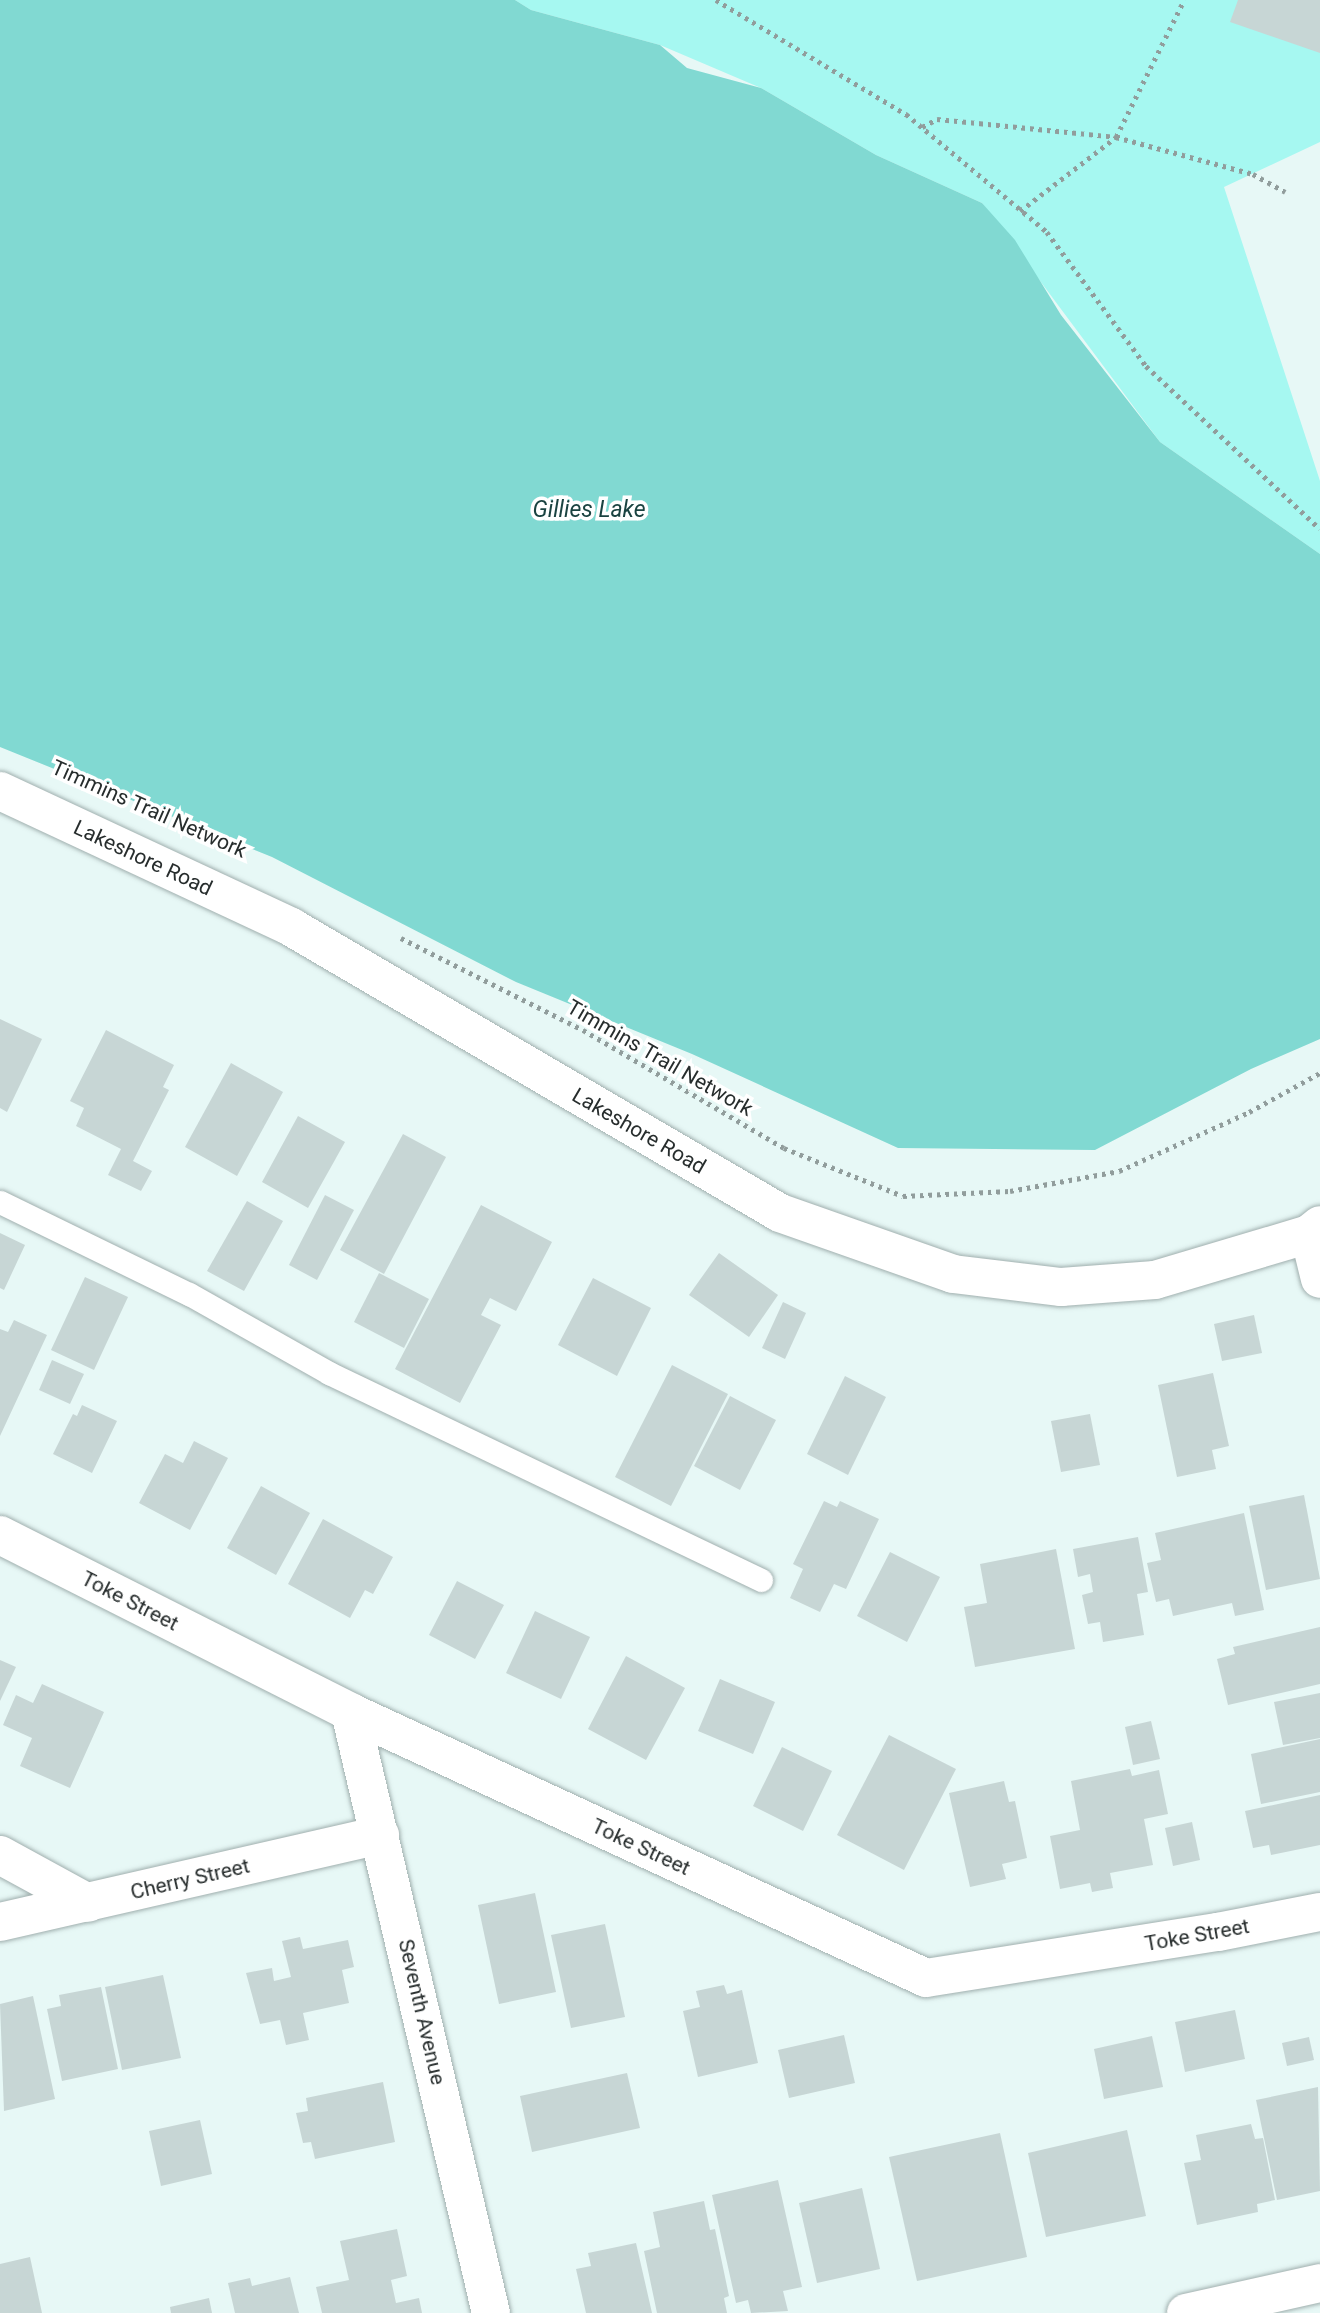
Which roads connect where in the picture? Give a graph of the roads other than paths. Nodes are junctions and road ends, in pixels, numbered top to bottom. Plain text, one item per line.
1 (0, 792) edge
2 (0, 1202) edge
3 (1315, 1230) edge
4 (1320, 1279) edge
5 (0, 1535) edge
6 (761, 1580) dead end
7 (350, 1712) junction
8 (380, 1835) junction
9 (0, 1855) edge
10 (88, 1903) junction
11 (1320, 1912) edge
12 (0, 1922) edge
13 (1320, 2283) edge
14 (491, 2313) edge
15 (1186, 2313) edge

1 - 3 street, Lakeshore Road
2 - 6 lane
3 - 4 street
5 - 7 street, Toke Street
7 - 8 street, Seventh Avenue
7 - 11 street, Toke Street
8 - 10 street, Cherry Street
8 - 14 street, Seventh Avenue
9 - 10 street
10 - 12 street, Cherry Street
13 - 15 street

